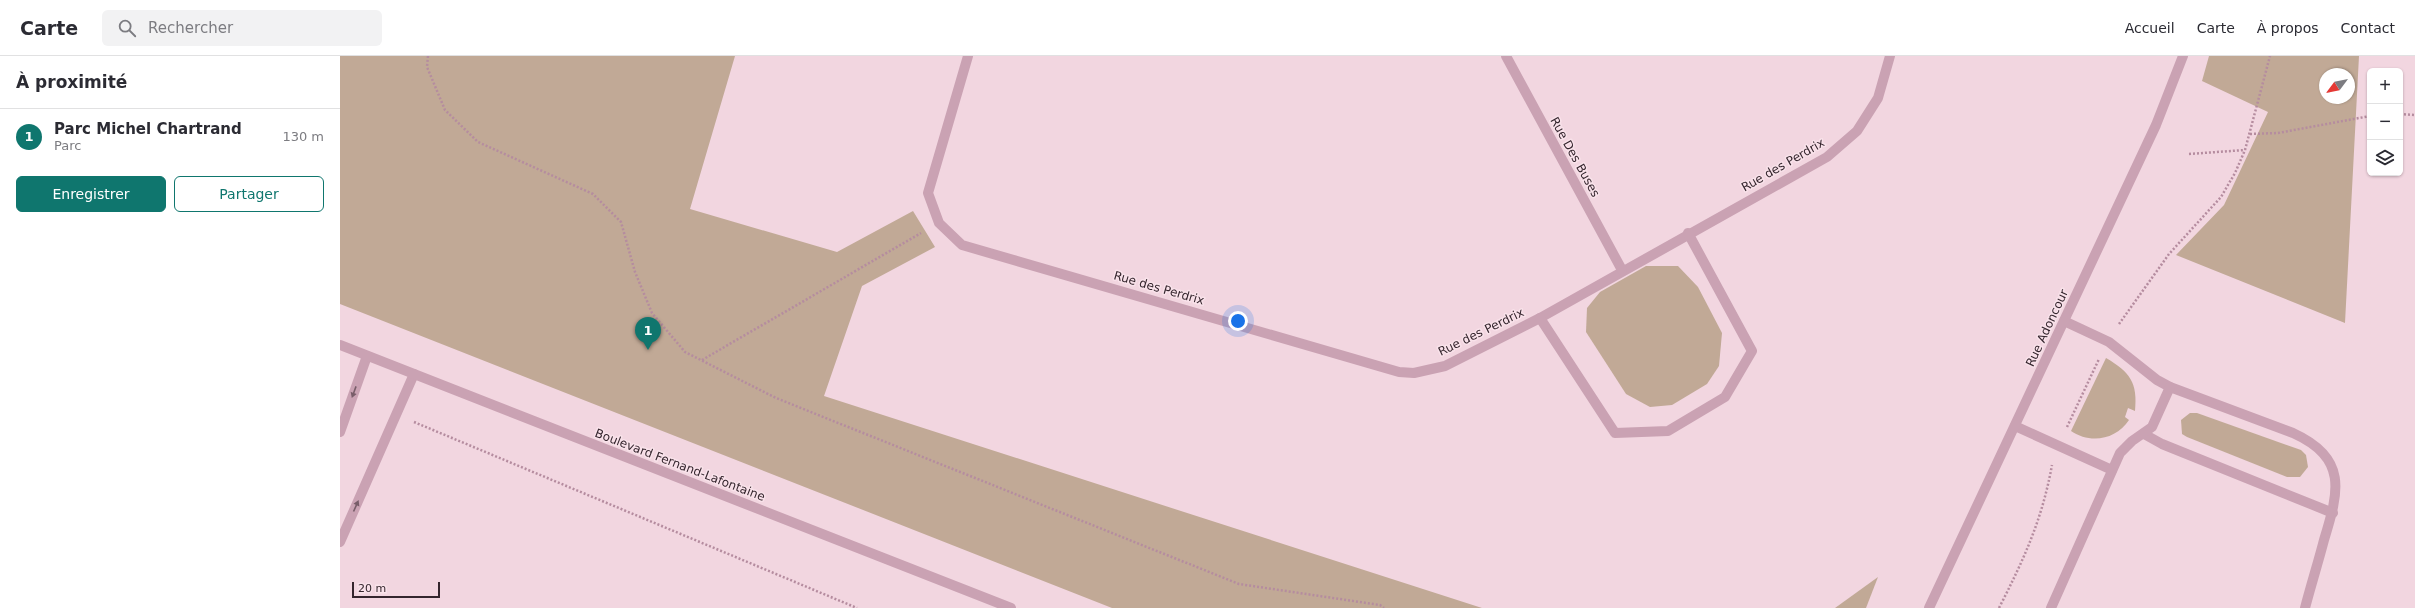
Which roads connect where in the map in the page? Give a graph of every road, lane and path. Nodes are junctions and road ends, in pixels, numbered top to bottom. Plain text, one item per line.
1 (428, 56) edge
2 (968, 56) edge
3 (1506, 56) edge
4 (1890, 56) edge
5 (2183, 56) edge
6 (2270, 56) edge
7 (2403, 114) edge
8 (2415, 115) edge
9 (2367, 117) edge
10 (2250, 134) junction
11 (2245, 150) junction
12 (2189, 154) dead end
13 (939, 223) junction
14 (1688, 233) junction
15 (1622, 270) junction
16 (1540, 318) junction
17 (2064, 321) junction
18 (2117, 326) dead end
19 (340, 345) edge
20 (367, 356) junction
21 (2100, 356) dead end
22 (702, 360) junction
23 (414, 374) junction
24 (2170, 388) junction
25 (396, 414) junction
26 (2015, 426) junction
27 (2067, 428) dead end
28 (340, 432) edge
29 (2144, 434) junction
30 (2052, 462) dead end
31 (2112, 470) junction
32 (2333, 513) junction
33 (340, 542) edge
34 (857, 608) edge
35 (1012, 608) edge
36 (1384, 608) edge
37 (1929, 608) edge
38 (1999, 608) edge
39 (2051, 608) edge
40 (2304, 608) edge

1 - 22 path
2 - 13 street, Rue des Perdrix
3 - 15 street, Rue Des Buses
4 - 14 street, Rue des Perdrix
5 - 17 street, Rue Adoncour
6 - 10 path
7 - 8 path
9 - 10 path
10 - 11 path
11 - 12 path
11 - 18 path
13 - 16 street, Rue des Perdrix
13 - 22 path
14 - 15 street, Rue des Perdrix
14 - 16 street, Rue des Perdrix
15 - 16 street, Rue des Perdrix
17 - 24 street
17 - 26 street, Rue Adoncour
19 - 20 street, Boulevard Fernand-Lafontaine
20 - 23 street, Boulevard Fernand-Lafontaine
20 -> 28 street
21 - 27 path
22 - 36 path
23 - 25 street
23 - 35 street, Boulevard Fernand-Lafontaine
24 - 29 street
24 - 32 street
33 -> 25 street
25 - 34 path
26 - 31 street
26 - 37 street, Rue Adoncour
29 - 31 street
29 - 32 street
30 - 38 path
31 - 39 street
32 - 40 street

